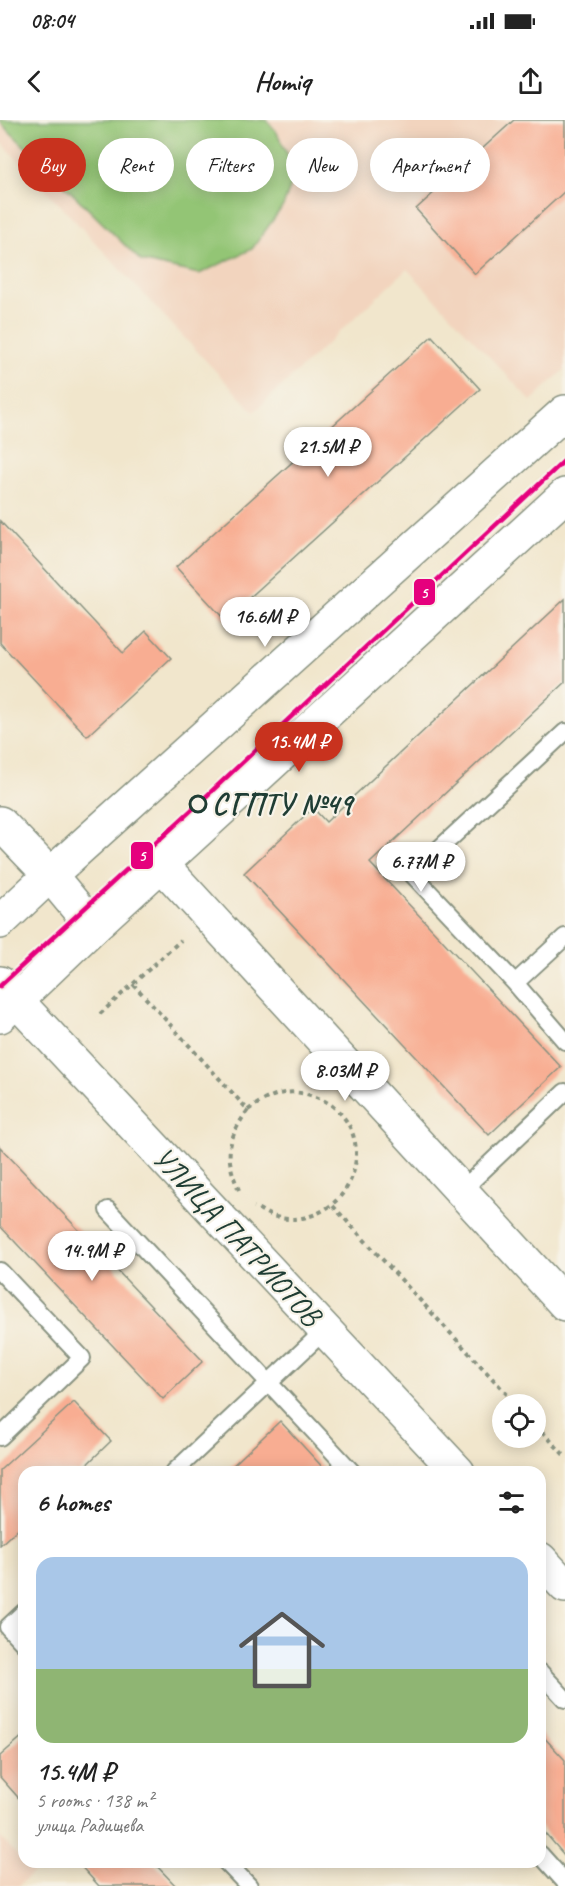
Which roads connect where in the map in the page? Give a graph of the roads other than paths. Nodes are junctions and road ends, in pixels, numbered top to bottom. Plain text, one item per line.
1 (565, 412) edge
2 (565, 495) edge
3 (565, 732) edge
4 (0, 823) edge
5 (162, 865) junction
6 (50, 875) junction
7 (0, 922) edge
8 (93, 927) junction
9 (565, 937) edge
10 (515, 982) junction
11 (5, 1000) edge
12 (565, 1041) edge
13 (565, 1092) edge
14 (461, 1191) junction
15 (108, 1210) dead end
16 (0, 1271) edge
17 (565, 1304) edge
18 (325, 1330) junction
19 (268, 1384) junction
20 (0, 1437) edge
21 (186, 1466) edge
22 (346, 1466) edge
23 (452, 1466) edge
24 (546, 1565) edge
25 (565, 1586) edge
26 (18, 1618) edge
27 (18, 1638) edge
28 (546, 1678) edge
29 (565, 1699) edge
30 (546, 1861) edge
31 (232, 1868) edge
32 (565, 1882) edge
33 (249, 1886) edge

1 - 6 street
2 - 5 street
3 - 10 lane
4 - 6 street
5 - 8 street
5 - 14 street
6 - 7 street
6 - 8 street
8 - 11 street
9 - 10 lane
10 - 12 lane
11 - 18 street, УЛИЦА ПАТРИОТОВ
13 - 14 lane
14 - 17 street
15 - 19 lane
16 - 20 lane
18 - 19 lane
18 - 23 street, УЛИЦА ПАТРИОТОВ
19 - 21 lane
19 - 22 lane
24 - 25 street
26 - 27 lane
28 - 29 lane
30 - 32 lane
31 - 33 lane

